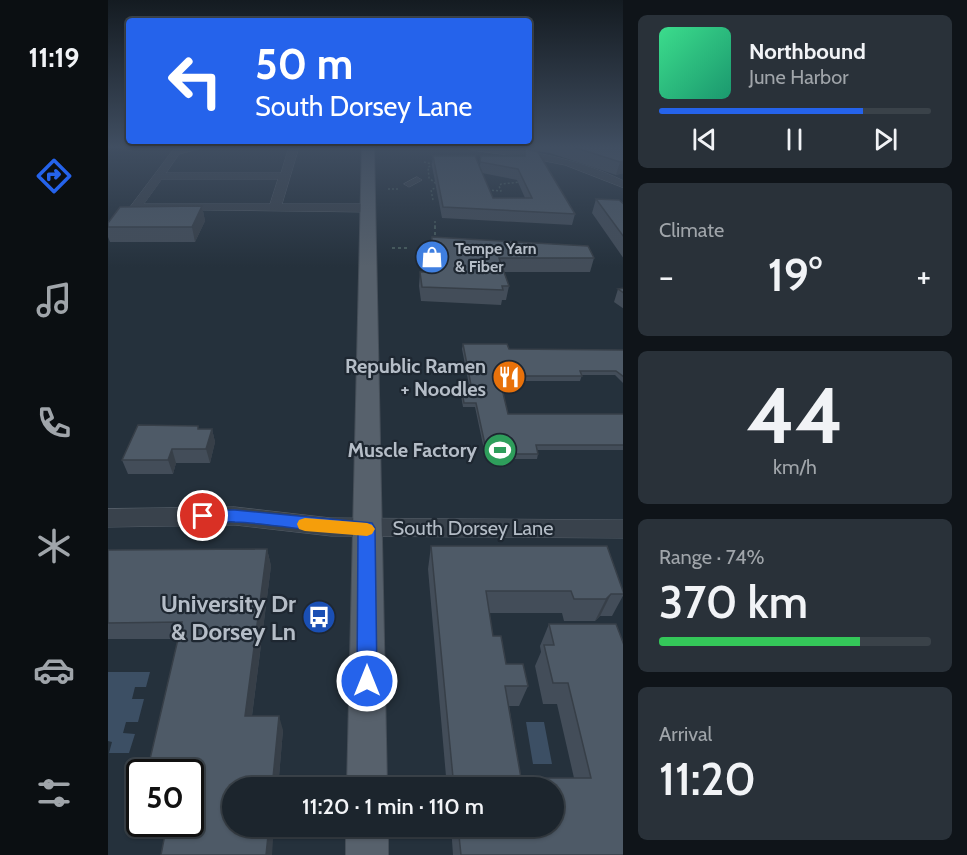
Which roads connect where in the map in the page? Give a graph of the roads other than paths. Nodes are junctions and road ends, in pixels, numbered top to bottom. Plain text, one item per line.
1 (150, 187) edge
2 (282, 187) edge
3 (368, 187) edge
4 (276, 207) junction
5 (368, 208) junction
6 (108, 518) edge
7 (367, 528) junction
8 (623, 529) edge
9 (367, 777) edge
10 (368, 837) edge
11 (368, 855) edge

1 - 4 street
2 - 4 street
3 - 5 main road
4 - 5 street
5 - 7 main road
6 - 7 street, South Dorsey Lane
7 - 8 street, South Dorsey Lane
7 - 9 main road
10 - 11 main road

